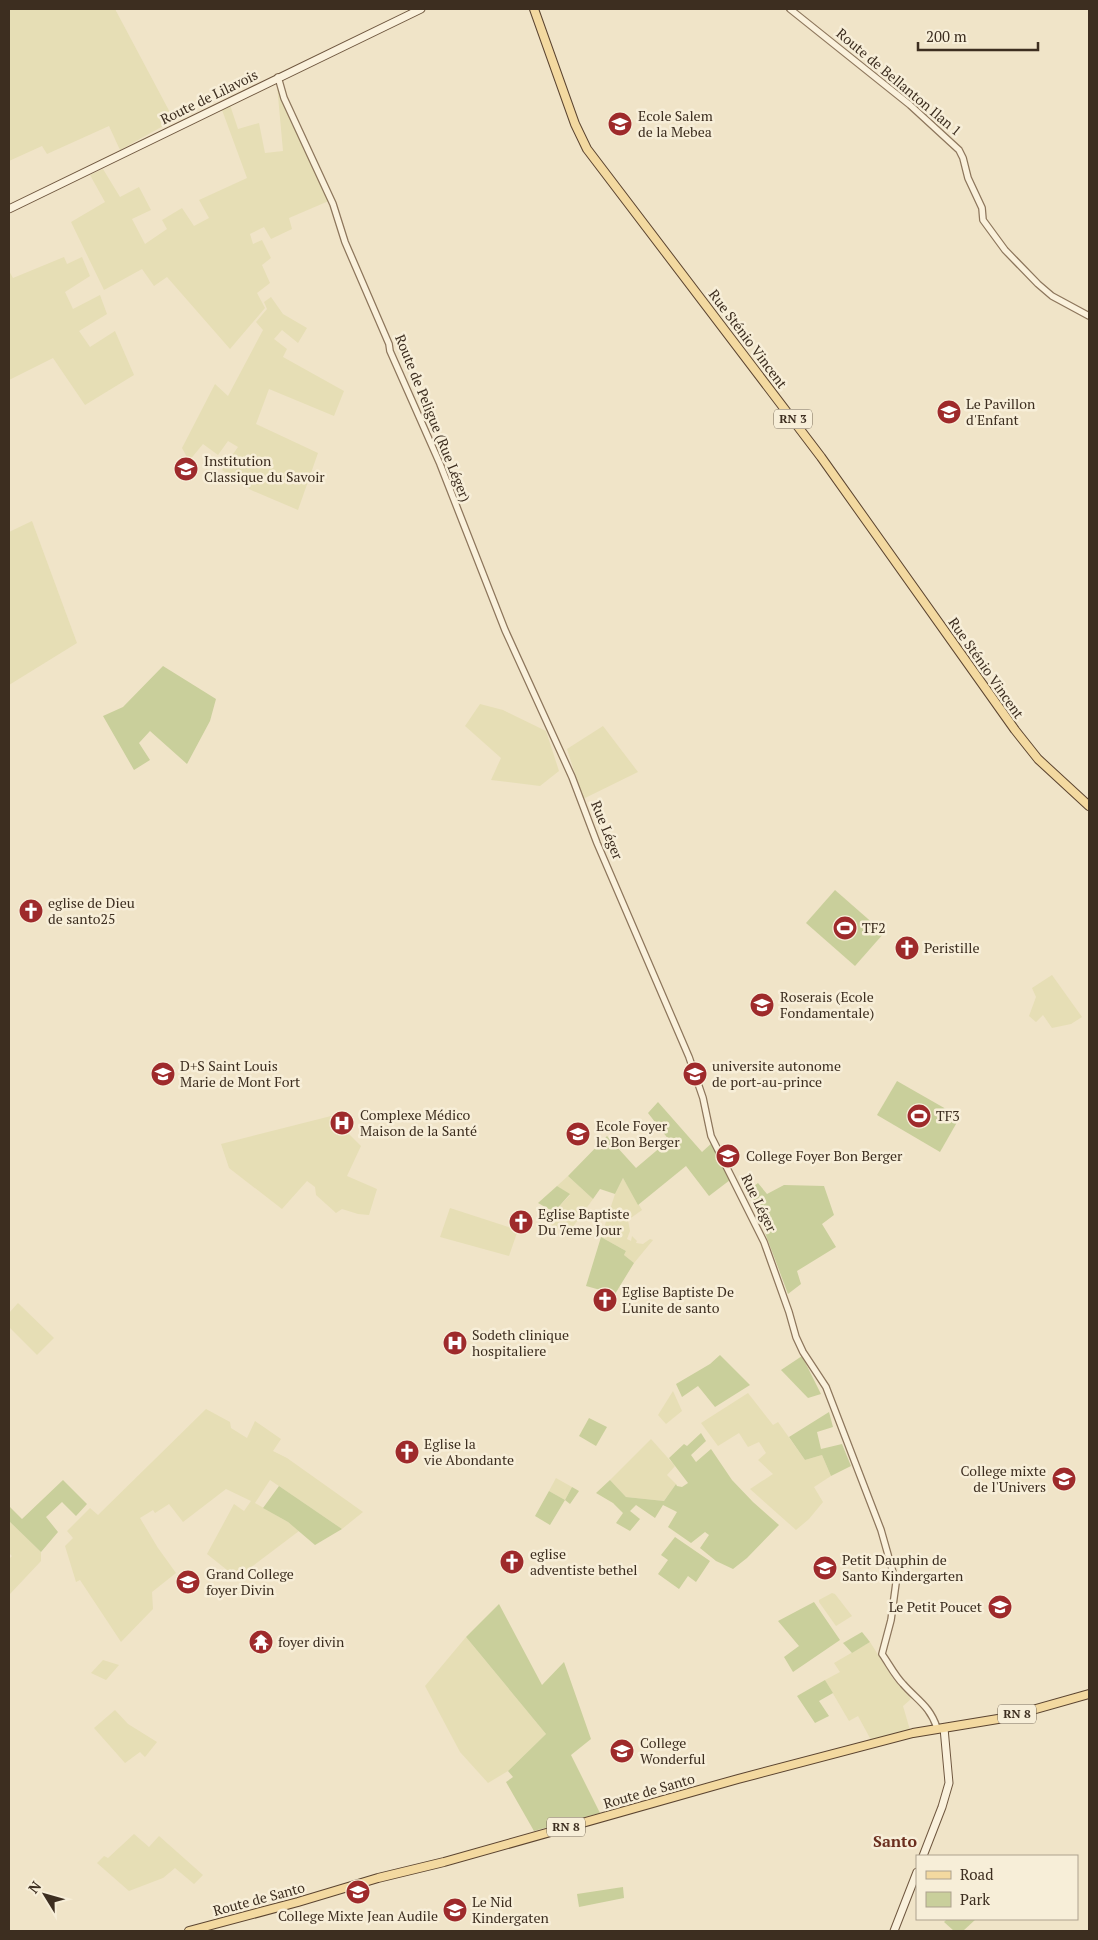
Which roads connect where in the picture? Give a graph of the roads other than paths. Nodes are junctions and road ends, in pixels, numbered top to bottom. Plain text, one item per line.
1 (421, 9) edge
2 (534, 9) edge
3 (790, 9) edge
4 (278, 77) junction
5 (9, 209) edge
6 (1089, 316) edge
7 (567, 769) joint
8 (1089, 806) edge
9 (1089, 1694) edge
10 (940, 1728) junction
11 (923, 1855) edge
12 (916, 1875) edge
13 (189, 1931) edge
14 (894, 1931) edge

1 - 4 main road, Route de Lilavois
2 - 8 main road, Rue Sténio Vincent / RN 3
3 - 6 street, Route de Bellanton Ilan 1
4 - 5 main road, Route de Lilavois
4 - 7 street, Route de Peligue (Rue Léger)
7 - 10 street, Rue Léger
9 - 10 main road, Route de Santo / RN 8
10 - 11 main road
10 - 13 main road, Route de Santo / RN 8
12 - 14 main road

